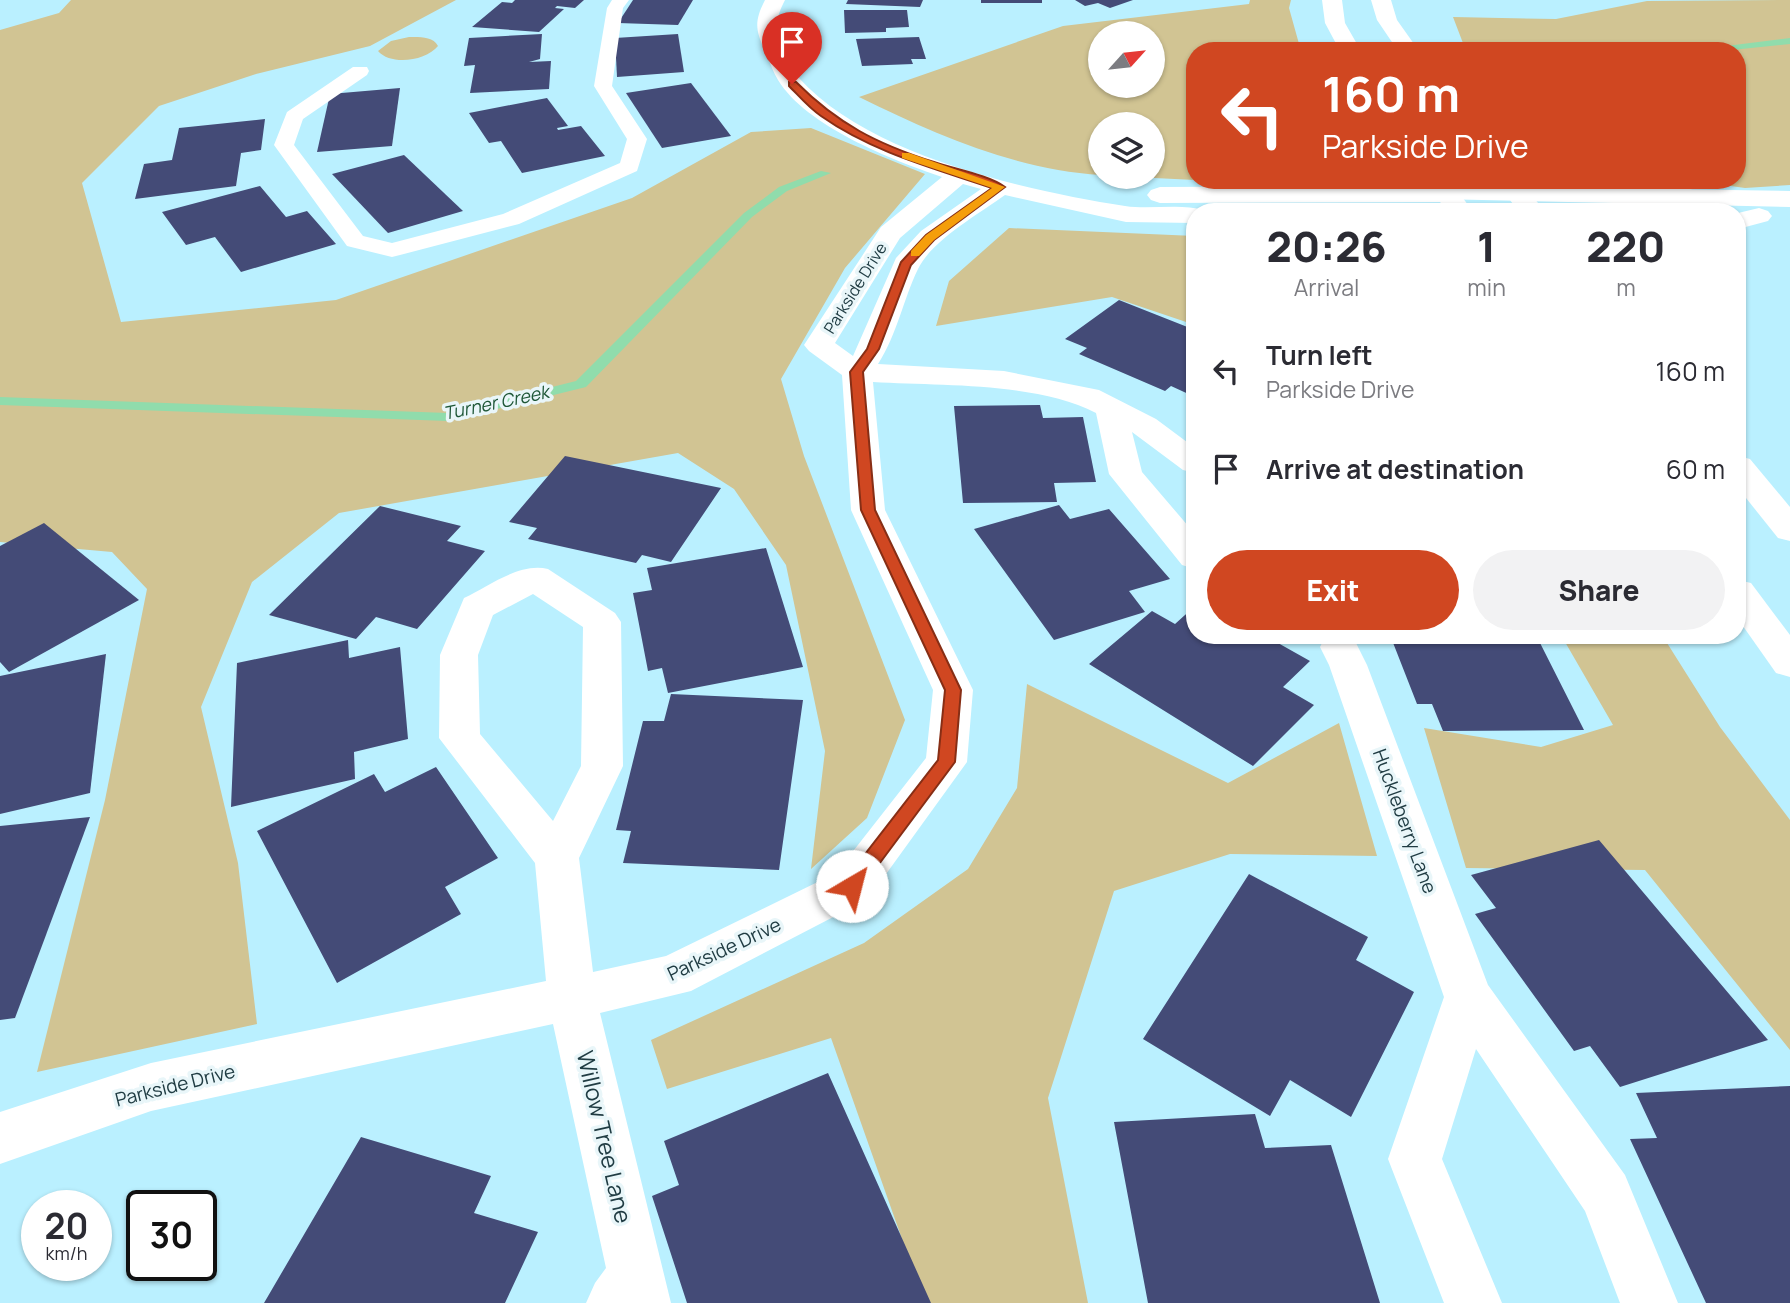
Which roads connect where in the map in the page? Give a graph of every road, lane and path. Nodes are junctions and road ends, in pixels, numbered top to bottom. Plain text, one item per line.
1 (621, 0) edge
2 (775, 0) edge
3 (1332, 0) edge
4 (1381, 0) edge
5 (1346, 42) edge
6 (1403, 42) edge
7 (360, 71) dead end
8 (959, 175) junction
9 (1012, 189) junction
10 (1316, 189) edge
11 (1660, 189) edge
12 (1303, 195) junction
13 (1448, 195) edge
14 (1519, 195) edge
15 (1695, 198) junction
16 (1790, 199) edge
17 (1186, 215) edge
18 (1790, 217) edge
19 (1746, 218) edge
20 (857, 372) junction
21 (1111, 409) junction
22 (1186, 456) edge
23 (1746, 476) edge
24 (1790, 530) edge
25 (1186, 546) edge
26 (1746, 603) edge
27 (1333, 644) edge
28 (1790, 663) edge
29 (558, 858) junction
30 (1468, 997) junction
31 (572, 998) junction
32 (0, 1139) edge
33 (631, 1294) edge
34 (1473, 1303) edge
35 (1649, 1303) edge

1 - 7 lane
2 - 8 street
3 - 5 street
4 - 6 street
8 - 9 street
8 - 20 street, Parkside Drive
9 - 12 street
9 - 17 street
9 - 20 street, Parkside Drive
10 - 12 street
11 - 15 street
12 - 13 street
13 - 14 street
14 - 15 street
15 - 16 street
18 - 19 street
20 - 21 street
20 - 31 street, Parkside Drive
21 - 22 street
21 - 25 street
23 - 24 street
26 - 28 street
27 - 30 street, Huckleberry Lane
29 - 29 street
29 - 31 street, Willow Tree Lane
30 - 34 street
30 - 35 street, Huckleberry Lane
31 - 32 street, Parkside Drive
31 - 33 street, Willow Tree Lane

